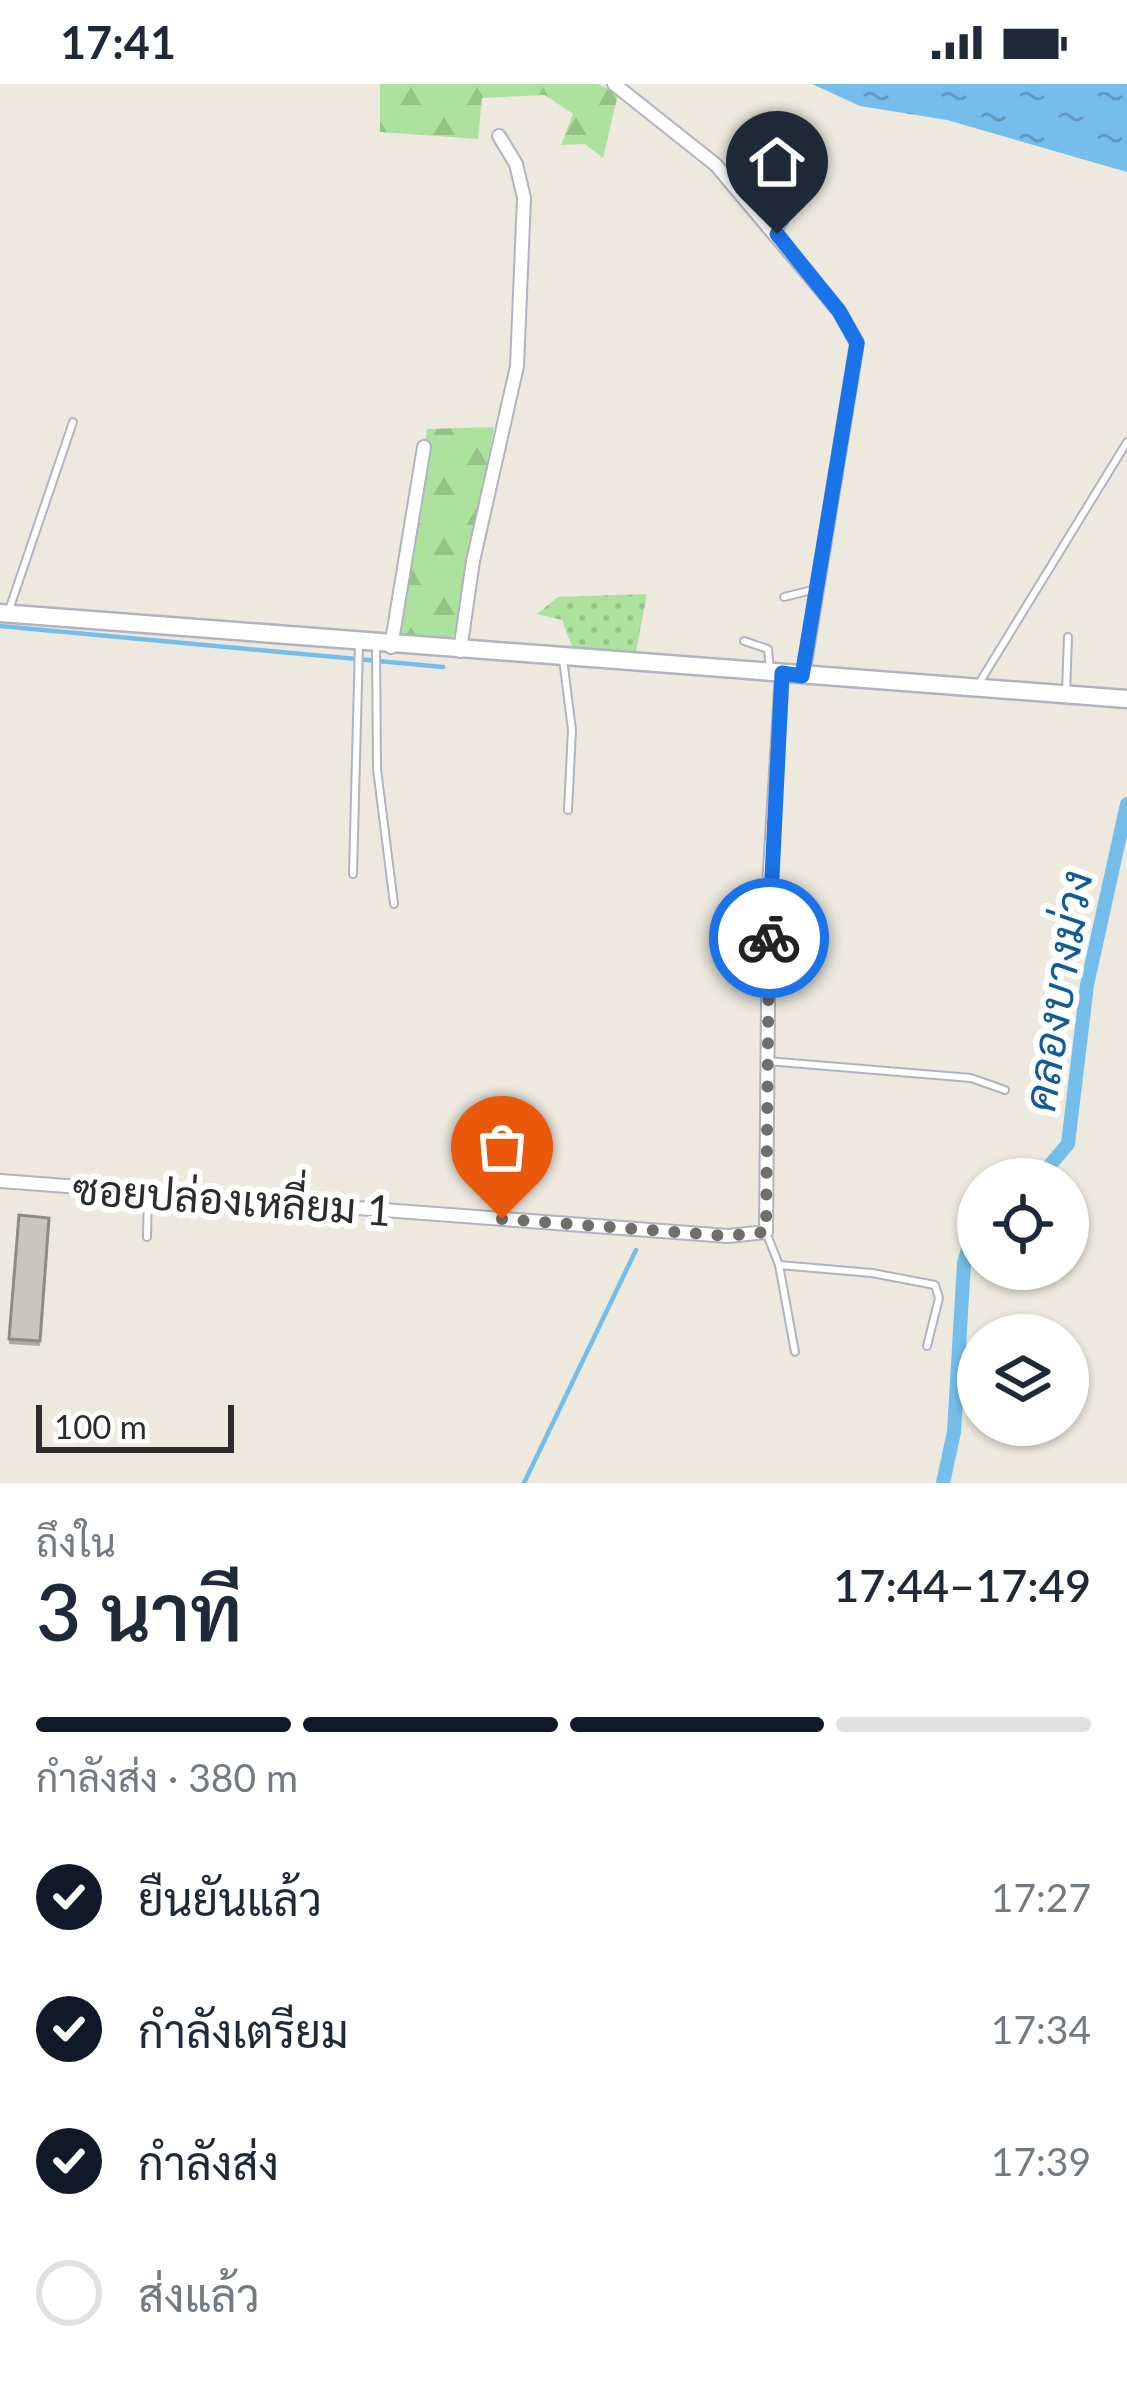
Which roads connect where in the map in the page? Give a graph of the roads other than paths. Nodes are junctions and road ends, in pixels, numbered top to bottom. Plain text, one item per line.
1 (614, 84) edge
2 (499, 136) dead end
3 (817, 162) dead end
4 (777, 234) junction
5 (73, 422) dead end
6 (1127, 442) edge
7 (424, 447) dead end
8 (816, 590) junction
9 (784, 597) dead end
10 (4, 613) edge
11 (1068, 638) dead end
12 (744, 641) dead end
13 (375, 645) junction
14 (460, 651) junction
15 (563, 658) junction
16 (776, 673) junction
17 (802, 676) junction
18 (976, 688) junction
19 (1066, 697) junction
20 (1127, 699) edge
21 (568, 810) dead end
22 (353, 874) dead end
23 (394, 904) dead end
24 (767, 1060) junction
25 (1005, 1090) dead end
26 (0, 1181) edge
27 (148, 1193) junction
28 (766, 1232) junction
29 (147, 1237) dead end
30 (779, 1265) junction
31 (928, 1346) dead end
32 (795, 1352) dead end

1 - 4 street
2 - 14 street
3 - 4 lane
4 - 8 street
5 - 10 lane
6 - 18 lane
7 - 13 street
8 - 9 lane
8 - 17 street
10 - 13 street
11 - 19 lane
12 - 16 lane
13 - 14 street
13 - 22 lane
13 - 23 lane
14 - 15 street
15 - 16 street
15 - 21 lane
16 - 17 street
16 - 24 street
17 - 18 street
18 - 19 street
19 - 20 street
24 - 25 lane
24 - 28 street
26 - 27 street, ซอยปล่องเหลี่ยม 1
27 - 28 street, ซอยปล่องเหลี่ยม 1
27 - 29 lane
28 - 30 lane
30 - 31 lane
30 - 32 lane

